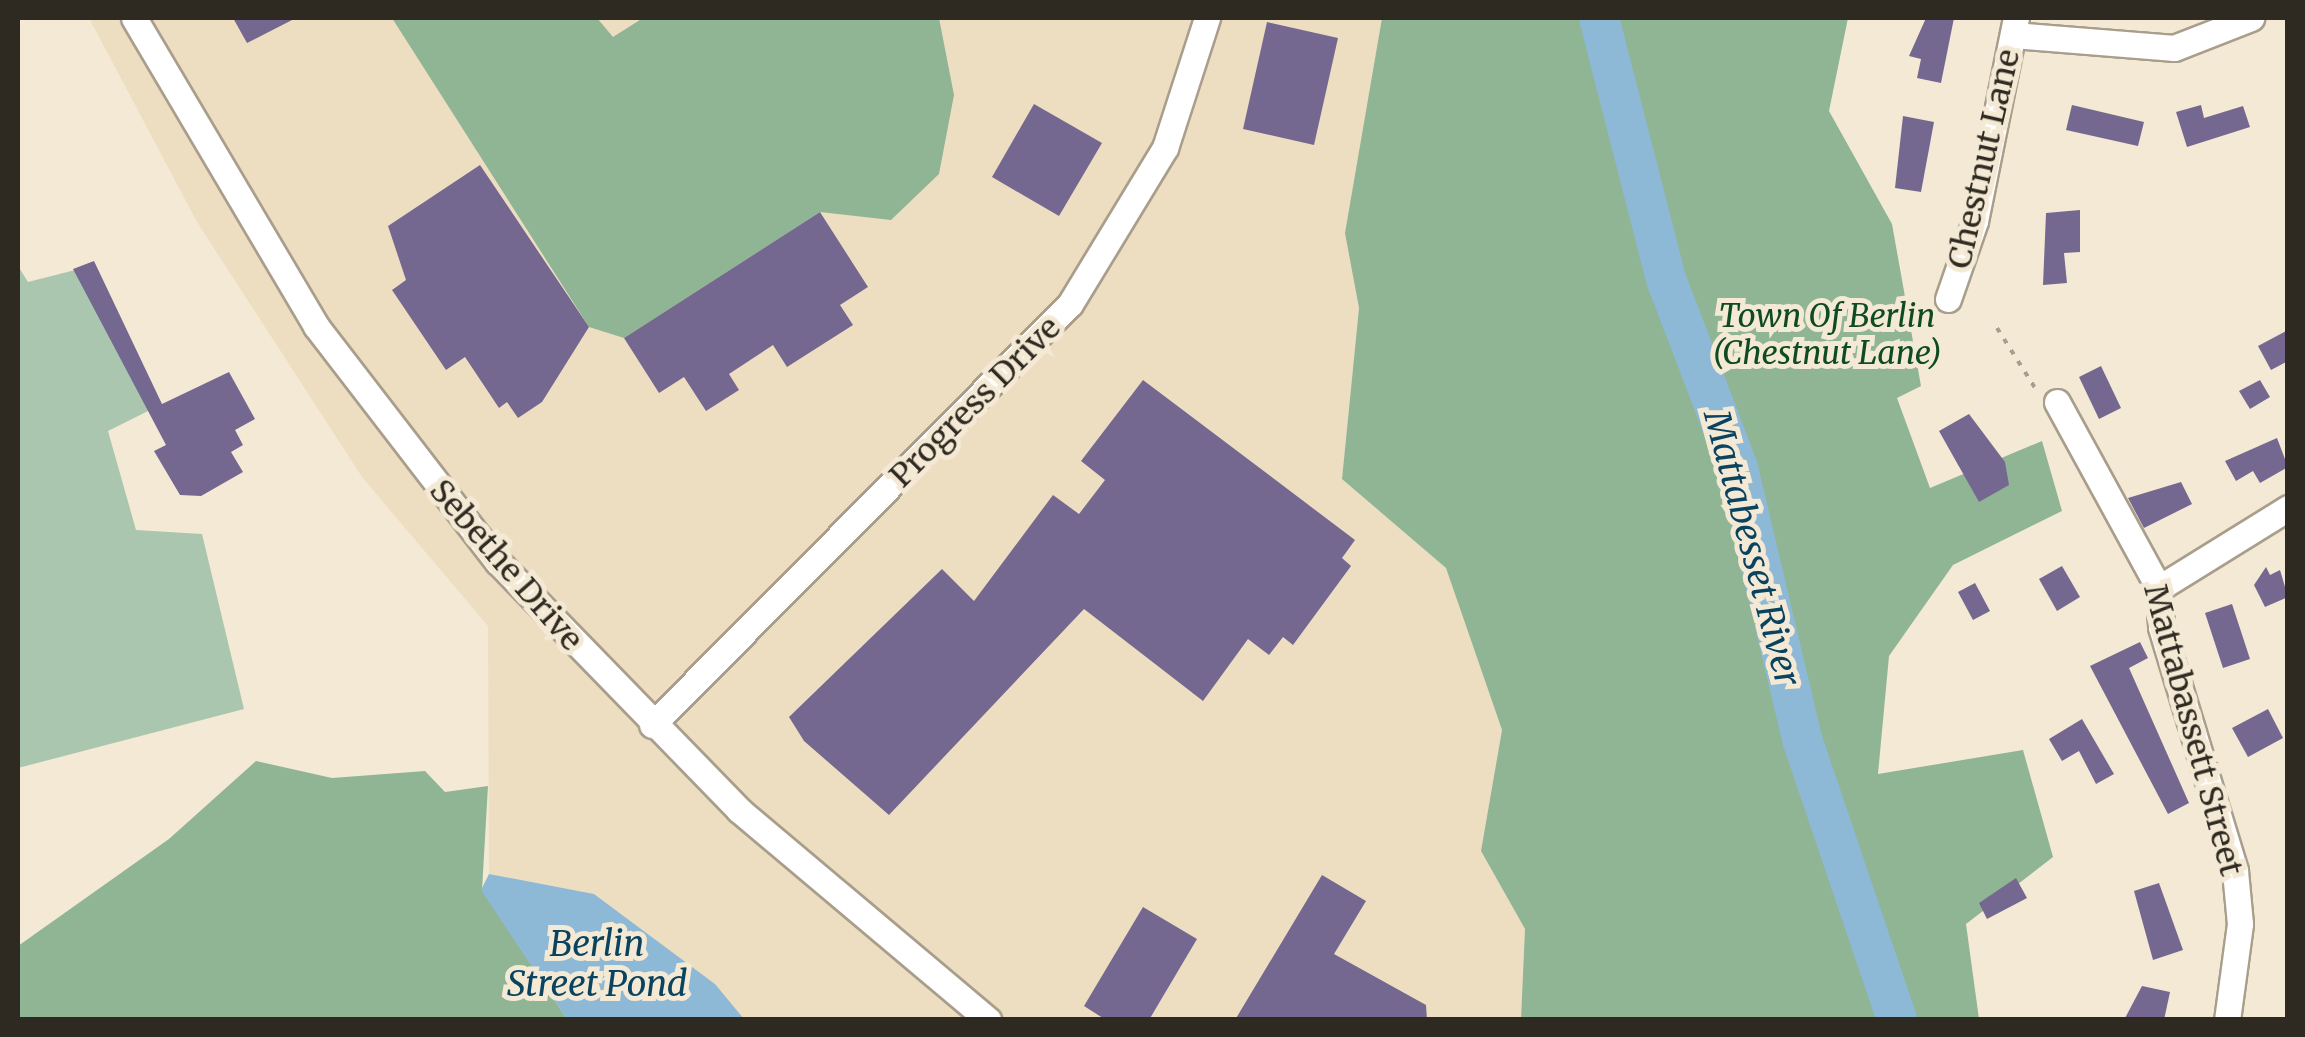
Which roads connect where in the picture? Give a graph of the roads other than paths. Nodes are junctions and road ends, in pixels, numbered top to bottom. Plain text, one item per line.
1 (134, 18) edge
2 (1207, 18) edge
3 (2251, 18) edge
4 (2014, 26) edge
5 (1948, 299) dead end
6 (2052, 406) road end
7 (2288, 508) edge
8 (2159, 588) junction
9 (652, 726) junction
10 (988, 1020) edge
11 (2227, 1020) edge

1 - 9 street, Sebethe Drive
2 - 9 street, Progress Drive
3 - 4 street
4 - 5 street, Chestnut Lane
6 - 8 street, Mattabassett Street
7 - 8 street
8 - 11 street, Mattabassett Street
9 - 10 street, Sebethe Drive

